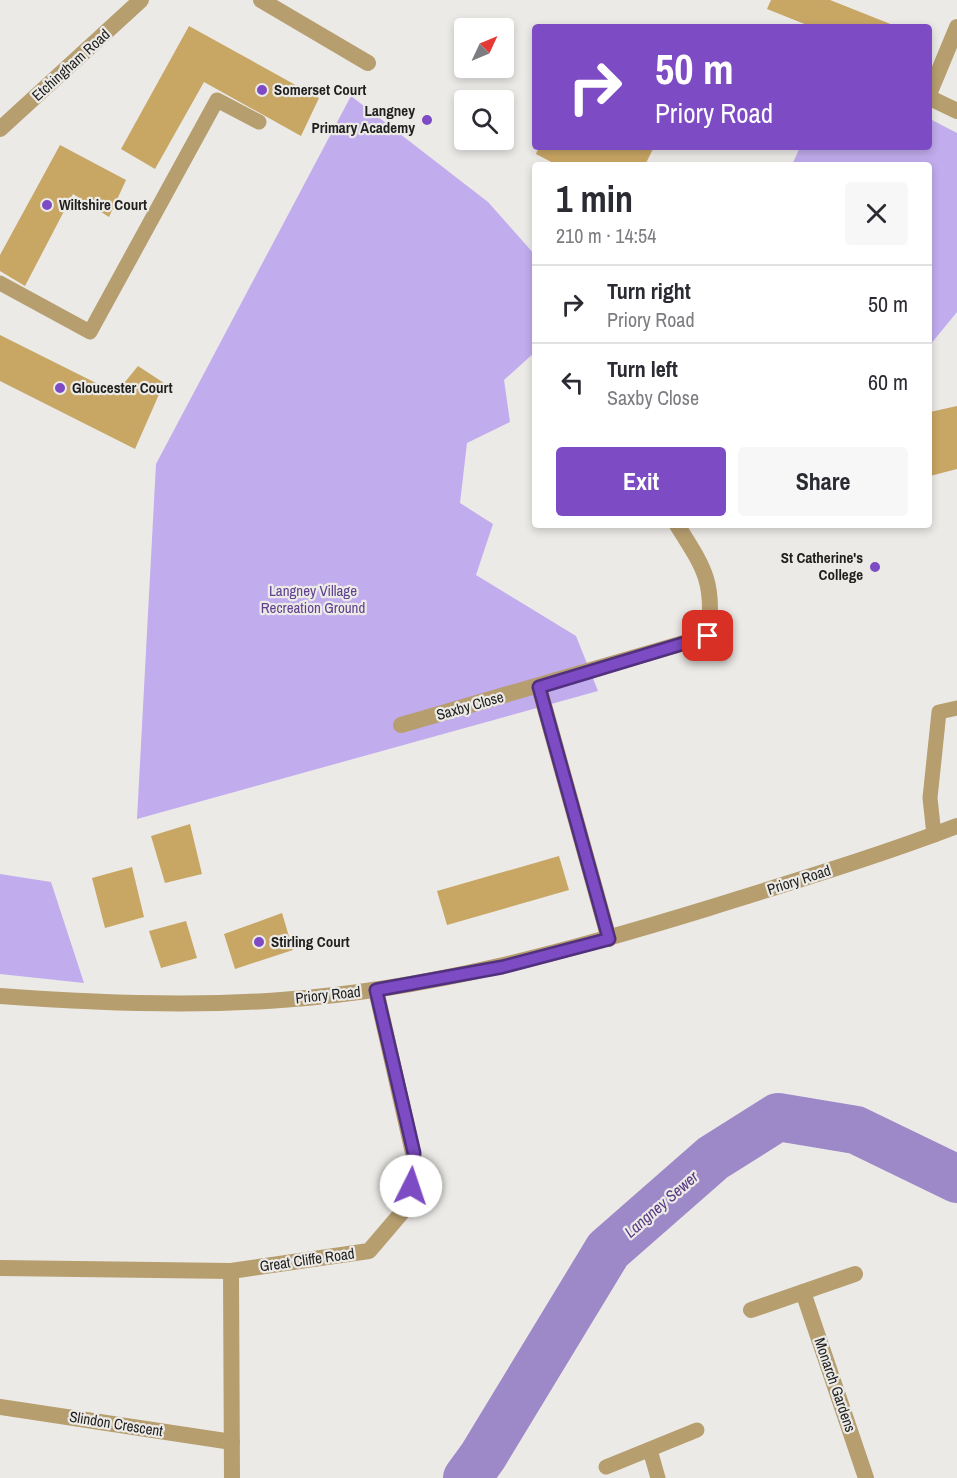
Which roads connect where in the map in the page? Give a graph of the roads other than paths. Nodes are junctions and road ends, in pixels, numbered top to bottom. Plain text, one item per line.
1 (141, 0) edge
2 (261, 0) edge
3 (957, 27) edge
4 (368, 63) dead end
5 (932, 87) edge
6 (932, 100) edge
7 (957, 111) edge
8 (259, 122) dead end
9 (0, 129) edge
10 (0, 283) edge
11 (679, 528) edge
12 (539, 687) junction
13 (957, 708) edge
14 (401, 725) dead end
15 (957, 826) edge
16 (934, 835) junction
17 (609, 939) junction
18 (376, 990) junction
19 (0, 996) edge
20 (0, 1268) edge
21 (231, 1271) junction
22 (855, 1274) dead end
23 (803, 1292) junction
24 (751, 1310) dead end
25 (0, 1407) edge
26 (697, 1430) dead end
27 (232, 1442) junction
28 (650, 1450) junction
29 (606, 1467) dead end
30 (232, 1478) edge
31 (658, 1478) edge
32 (866, 1478) edge

1 - 9 street, Etchingham Road
2 - 4 street
3 - 5 street
6 - 7 street
8 - 10 lane
11 - 12 street, Saxby Close
12 - 14 street, Saxby Close
12 - 17 street
13 - 16 lane
15 - 16 street, Priory Road
16 - 17 street, Priory Road
17 - 18 street, Priory Road
18 - 19 street, Priory Road
18 - 21 street, Great Cliffe Road
20 - 21 street, Great Cliffe Road
21 - 27 street
22 - 23 street
23 - 24 street
23 - 32 street, Monarch Gardens
25 - 27 street, Slindon Crescent
26 - 28 lane
27 - 30 street
28 - 29 lane
28 - 31 lane

